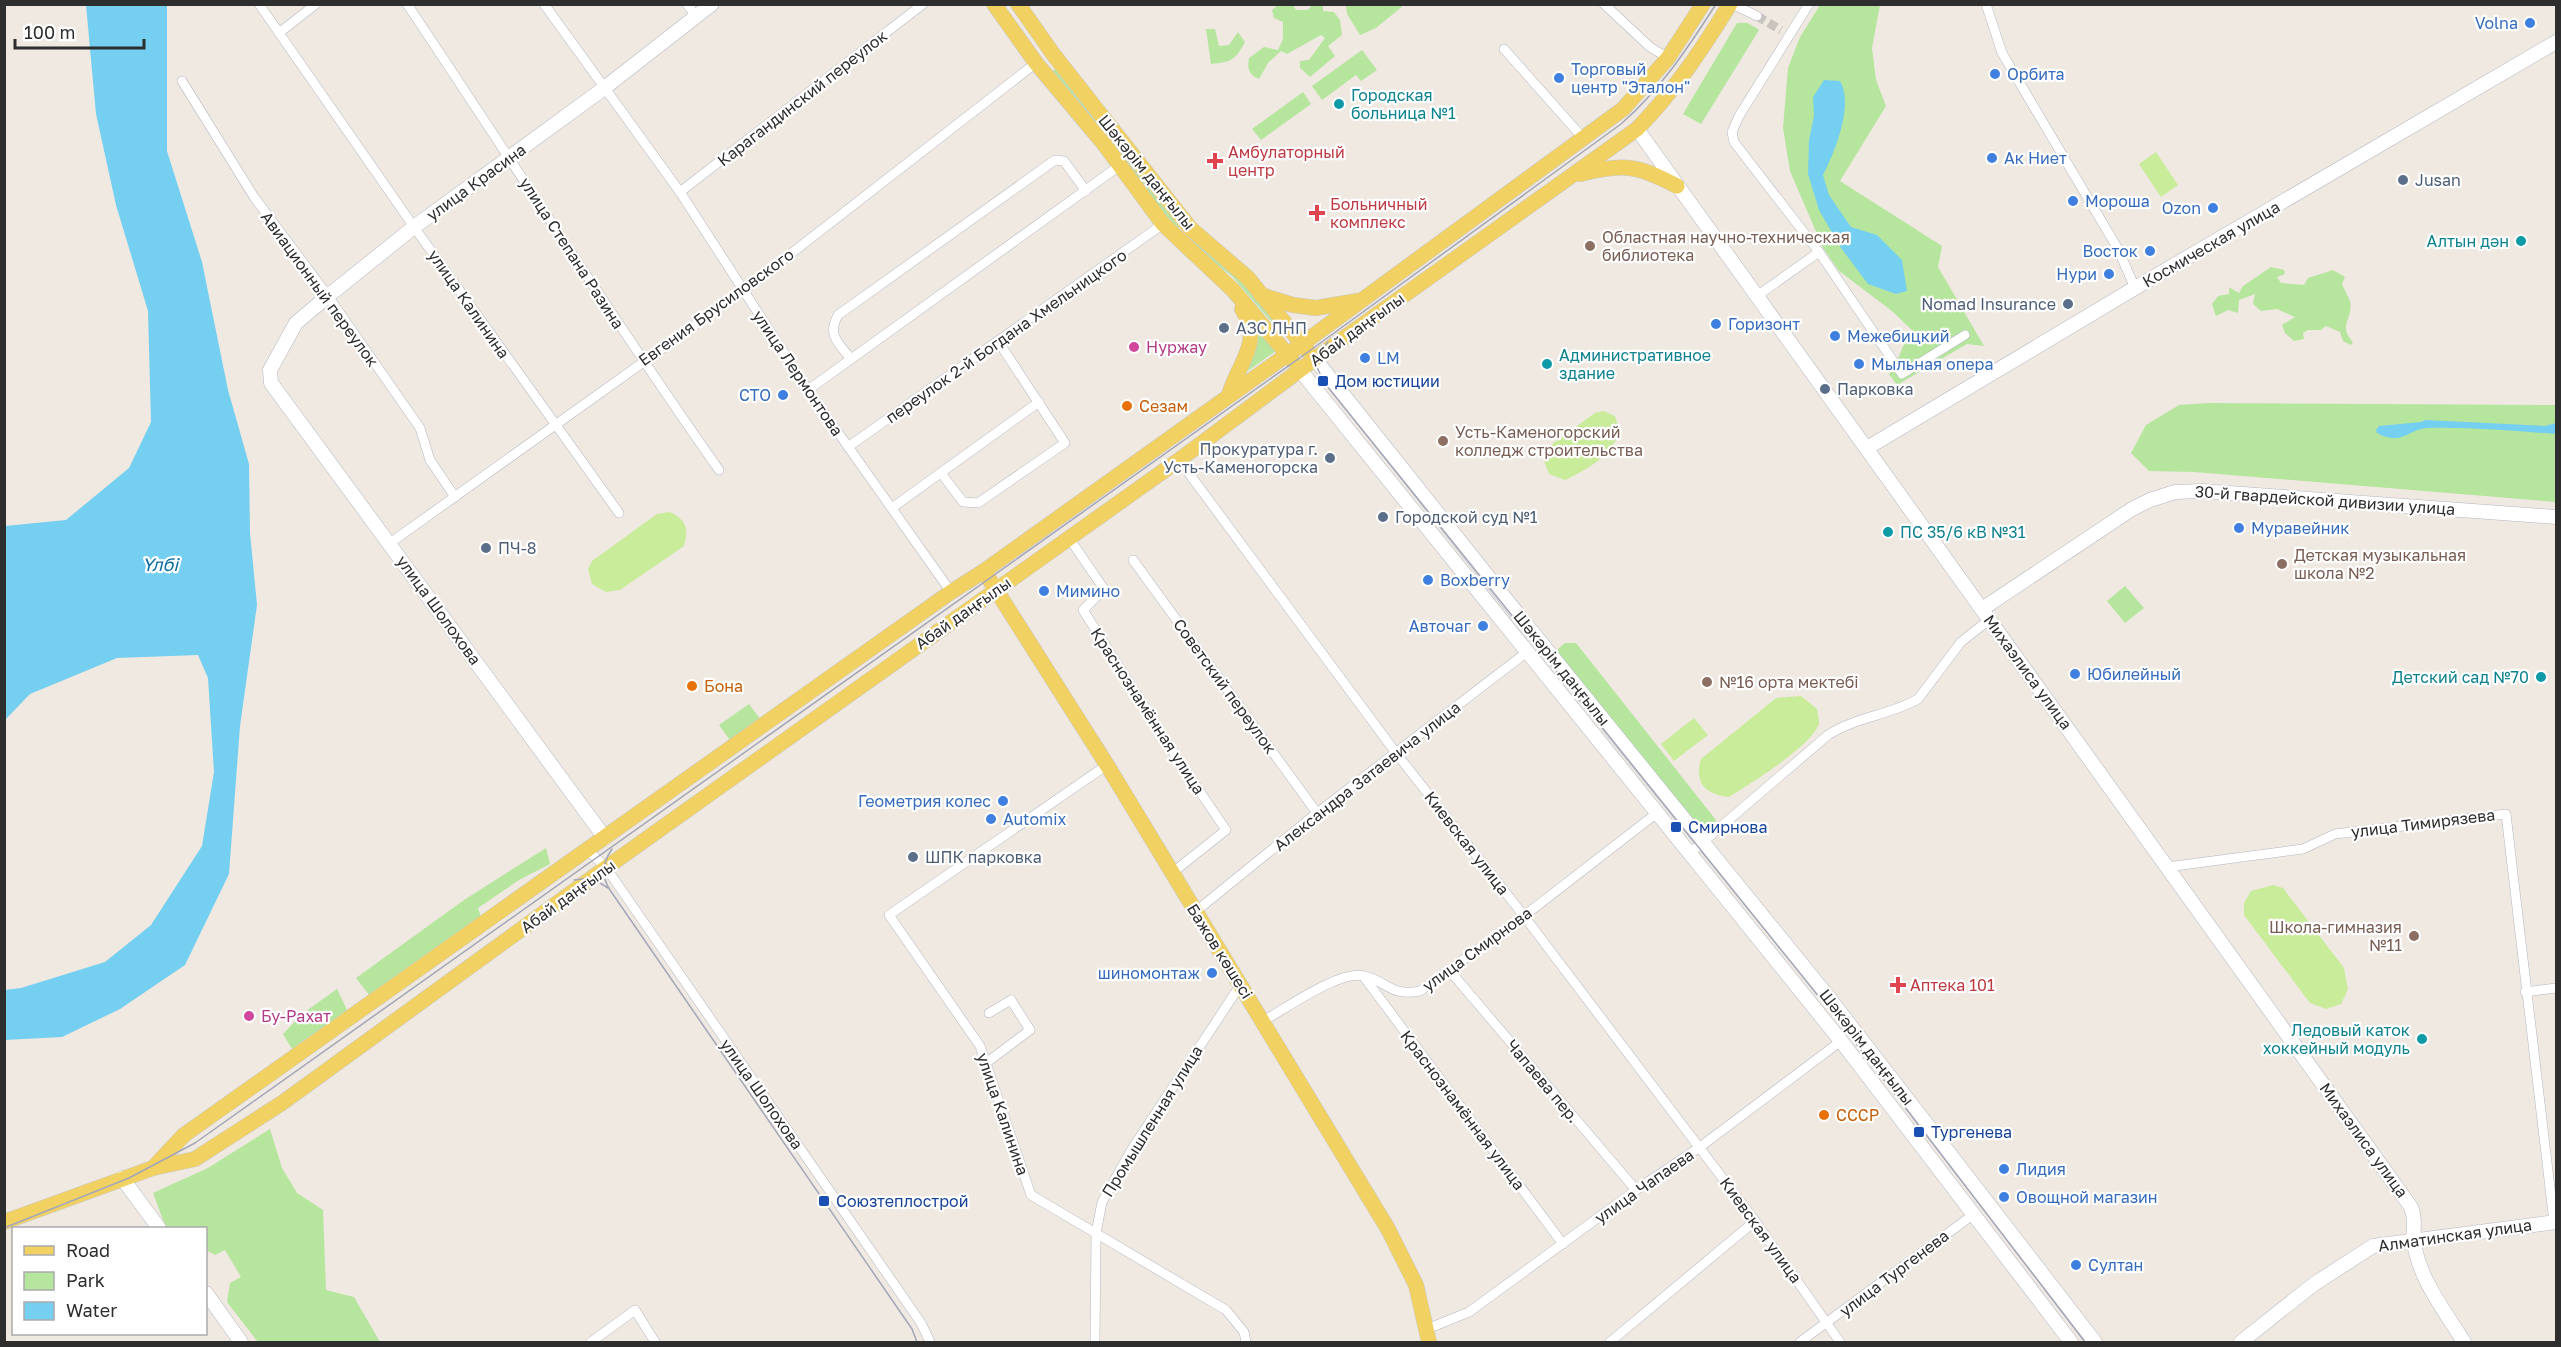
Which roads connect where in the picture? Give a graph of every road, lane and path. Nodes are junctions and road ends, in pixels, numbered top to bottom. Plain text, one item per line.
1 (259, 4) edge
2 (316, 4) edge
3 (407, 4) edge
4 (544, 4) edge
5 (687, 4) edge
6 (712, 4) edge
7 (923, 4) edge
8 (994, 4) edge
9 (1018, 4) edge
10 (1604, 4) edge
11 (1703, 4) edge
12 (1731, 4) edge
13 (1809, 4) edge
14 (1986, 4) edge
15 (696, 16) junction
16 (1757, 16) tunnel mouth
17 (279, 33) junction
18 (2556, 42) edge
19 (1504, 49) dead end
20 (1053, 54) junction
21 (1668, 58) junction
22 (1036, 63) junction
23 (182, 81) dead end
24 (603, 89) junction
25 (1623, 109) junction
26 (1637, 129) junction
27 (1583, 138) junction
28 (510, 158) junction
29 (1119, 166) junction
30 (1571, 176) junction
31 (1677, 186) junction
32 (1086, 191) junction
33 (680, 192) junction
34 (1163, 224) junction
35 (414, 227) junction
36 (1190, 228) junction
37 (1178, 240) junction
38 (1819, 252) junction
39 (2135, 288) junction
40 (743, 291) junction
41 (1237, 295) junction
42 (1261, 295) junction
43 (328, 296) junction
44 (1757, 296) junction
45 (1362, 300) junction
46 (1965, 335) dead end
47 (998, 341) junction
48 (1302, 344) junction
49 (1287, 354) junction
50 (850, 359) junction
51 (1315, 359) junction
52 (642, 361) junction
53 (1300, 370) junction
54 (271, 383) joint
55 (808, 390) junction
56 (1229, 395) junction
57 (1039, 402) junction
58 (555, 425) junction
59 (848, 447) junction
60 (1867, 448) junction
61 (1179, 460) junction
62 (719, 470) dead end
63 (941, 473) junction
64 (455, 496) junction
65 (892, 508) junction
66 (620, 513) dead end
67 (2556, 517) edge
68 (1069, 538) junction
69 (390, 543) junction
70 (1133, 560) dead end
71 (984, 572) junction
72 (996, 591) junction
73 (951, 592) junction
74 (1986, 614) junction
75 (1540, 641) junction
76 (1527, 652) junction
77 (1396, 753) junction
78 (1107, 765) junction
79 (1671, 803) junction
80 (1317, 813) junction
81 (1658, 813) junction
82 (605, 838) junction
83 (1703, 843) junction
84 (588, 850) junction
85 (1690, 853) junction
86 (2167, 867) junction
87 (606, 868) junction
88 (1172, 873) junction
89 (1195, 912) junction
90 (1524, 916) junction
91 (1450, 971) junction
92 (1363, 975) junction
93 (1241, 984) junction
94 (2556, 988) edge
95 (2525, 992) junction
96 (989, 1013) dead end
97 (1263, 1021) junction
98 (1854, 1029) junction
99 (1841, 1041) junction
100 (986, 1063) junction
101 (1700, 1147) junction
102 (153, 1168) junction
103 (123, 1179) junction
104 (1636, 1190) junction
105 (1989, 1203) junction
106 (1974, 1214) junction
107 (1755, 1221) junction
108 (4, 1222) edge
109 (2555, 1222) edge
110 (158, 1227) edge
111 (1096, 1233) junction
112 (2414, 1242) junction
113 (1563, 1244) junction
114 (207, 1294) edge
115 (1827, 1323) junction
116 (1428, 1336) edge
117 (241, 1342) edge
118 (591, 1342) edge
119 (655, 1342) edge
120 (930, 1342) edge
121 (1095, 1342) edge
122 (1246, 1342) edge
123 (1610, 1342) edge
124 (1800, 1342) edge
125 (1840, 1342) edge
126 (2071, 1342) edge
127 (2095, 1342) edge
128 (2241, 1342) edge
129 (2464, 1342) edge

1 - 17 street, улица Калинина
2 - 17 street
3 - 28 street, улица Степана Разина
4 - 24 street, улица Лермонтова
5 - 15 street
6 - 15 main road, улица Красина
7 - 33 street, Карагандинский переулок
8 - 22 main road, Шәкәрім даңғылы
9 - 20 main road, Шәкәрім даңғылы
10 - 21 street
11 - 21 main road, Абай даңғылы
12 - 16 street
12 - 26 main road, Абай даңғылы
13 - 38 street
14 - 39 street
15 - 24 main road, улица Красина
17 - 35 street, улица Калинина
18 - 39 main road, Космическая улица
19 - 27 street
20 - 22 main road
20 - 36 main road, Шәкәрім даңғылы
21 - 25 main road, Абай даңғылы
22 - 29 main road, Шәкәрім даңғылы
22 - 40 street, Евгения Брусиловского
23 - 43 street, Авиационный переулок
24 - 28 main road, улица Красина
24 - 33 street, улица Лермонтова
25 - 26 main road, Михаэлиса улица
25 - 27 main road, Абай даңғылы
26 - 30 main road, Абай даңғылы
26 - 31 main road, Михаэлиса улица
27 - 45 main road, Абай даңғылы
28 - 35 main road, улица Красина
28 - 52 street, улица Степана Разина
29 - 32 street
29 - 34 main road, Шәкәрім даңғылы
30 - 31 main road
30 - 51 main road, Абай даңғылы
31 - 44 main road, Михаэлиса улица
32 - 50 street
32 - 50 street
33 - 40 street, улица Лермонтова
34 - 37 main road, Шәкәрім даңғылы
34 - 47 street, переулок 2-й Богдана Хмельницкого
35 - 43 main road, улица Красина
35 - 58 street, улица Калинина
36 - 37 main road
36 - 42 main road, Шәкәрім даңғылы
37 - 41 main road, Шәкәрім даңғылы
38 - 44 street
38 - 46 street
39 - 60 main road, Космическая улица
40 - 52 street, Евгения Брусиловского
40 - 55 street, улица Лермонтова
41 - 49 main road, Шәкәрім даңғылы
41 - 56 main road
42 - 45 main road
42 - 48 main road, Шәкәрім даңғылы
43 - 54 main road, улица Красина
43 - 64 street, Авиационный переулок
44 - 60 main road, Михаэлиса улица
45 - 48 main road, Абай даңғылы
47 - 57 street
47 - 59 street, переулок 2-й Богдана Хмельницкого
48 - 49 main road, Абай даңғылы
48 - 51 main road, Шәкәрім даңғылы
49 - 53 main road, Шәкәрім даңғылы
49 - 56 main road, Абай даңғылы
50 - 55 street
51 - 53 main road, Абай даңғылы
51 - 75 main road, Шәкәрім даңғылы
52 - 58 street, Евгения Брусиловского
52 - 62 street, улица Степана Разина
53 - 61 main road, Абай даңғылы
53 - 76 main road, Шәкәрім даңғылы
54 - 69 main road, улица Шолохова
55 - 59 street, улица Лермонтова
56 - 71 main road, Абай даңғылы
57 - 63 street
57 - 63 street
58 - 64 street, Евгения Брусиловского
58 - 66 street, улица Калинина
59 - 65 street, улица Лермонтова
60 - 74 main road, Михаэлиса улица
61 - 68 main road, Абай даңғылы
61 - 77 street, Киевская улица
63 - 65 street
64 - 69 street, Евгения Брусиловского
65 - 73 street, улица Лермонтова
67 - 74 main road, 30-й гвардейской дивизии улица
68 - 72 main road, Абай даңғылы
68 - 88 street, Краснознамённая улица
69 - 82 main road, улица Шолохова
70 - 80 street, Советский переулок
71 - 72 main road, Бажов көшесі
71 - 73 main road, Абай даңғылы
72 - 78 main road, Бажов көшесі
72 - 87 main road, Абай даңғылы
73 - 82 main road, Абай даңғылы
74 - 83 street
74 - 86 main road, Михаэлиса улица
75 - 76 main road, Александра Затаевича улица
75 - 79 main road, Шәкәрім даңғылы
76 - 77 street, Александра Затаевича улица
76 - 81 main road, Шәкәрім даңғылы
77 - 80 street, Александра Затаевича улица
77 - 90 street, Киевская улица
78 - 88 main road, Бажов көшесі
78 - 100 street, улица Калинина
79 - 81 main road, улица Смирнова
79 - 83 main road, Шәкәрім даңғылы
80 - 89 street, Александра Затаевича улица
81 - 85 main road, Шәкәрім даңғылы
81 - 90 street, улица Смирнова
82 - 84 main road, Абай даңғылы
83 - 85 street
83 - 98 main road, Шәкәрім даңғылы
84 - 87 street, улица Шолохова
84 - 102 main road, Абай даңғылы
85 - 99 main road, Шәкәрім даңғылы
86 - 95 street, улица Тимирязева
86 - 112 main road, Михаэлиса улица
87 - 102 main road, Абай даңғылы
87 - 120 street, улица Шолохова
88 - 89 main road, Бажов көшесі
89 - 93 main road, Бажов көшесі
90 - 91 street, улица Смирнова
90 - 101 street, Киевская улица
91 - 92 street, улица Смирнова
91 - 104 street, Чапаева пер.
92 - 97 street
92 - 113 street, Краснознамённая улица
93 - 97 main road, Бажов көшесі
93 - 111 street, Промышленная улица
94 - 95 street
95 - 109 street, улица Тимирязева
96 - 100 street
97 - 116 main road, Бажов көшесі
98 - 99 main road, улица Чапаева
98 - 105 main road, Шәкәрім даңғылы
99 - 101 street, улица Чапаева
99 - 106 main road, Шәкәрім даңғылы
100 - 111 street, улица Калинина
101 - 104 street, улица Чапаева
101 - 107 street, Киевская улица
102 - 103 main road, Абай даңғылы
103 - 108 main road, Абай даңғылы
103 - 110 main road
104 - 113 street, улица Чапаева
105 - 106 main road, улица Тургенева
105 - 127 main road, Шәкәрім даңғылы
106 - 115 street, улица Тургенева
106 - 126 main road, Шәкәрім даңғылы
107 - 115 street, Киевская улица
107 - 123 street
109 - 112 main road, Алматинская улица
111 - 121 street, Промышленная улица
111 - 122 street, улица Калинина
112 - 128 main road, Алматинская улица
112 - 129 main road, Михаэлиса улица
113 - 116 street, улица Чапаева
114 - 117 main road
115 - 124 street, улица Тургенева
115 - 125 street, Киевская улица
118 - 119 street

